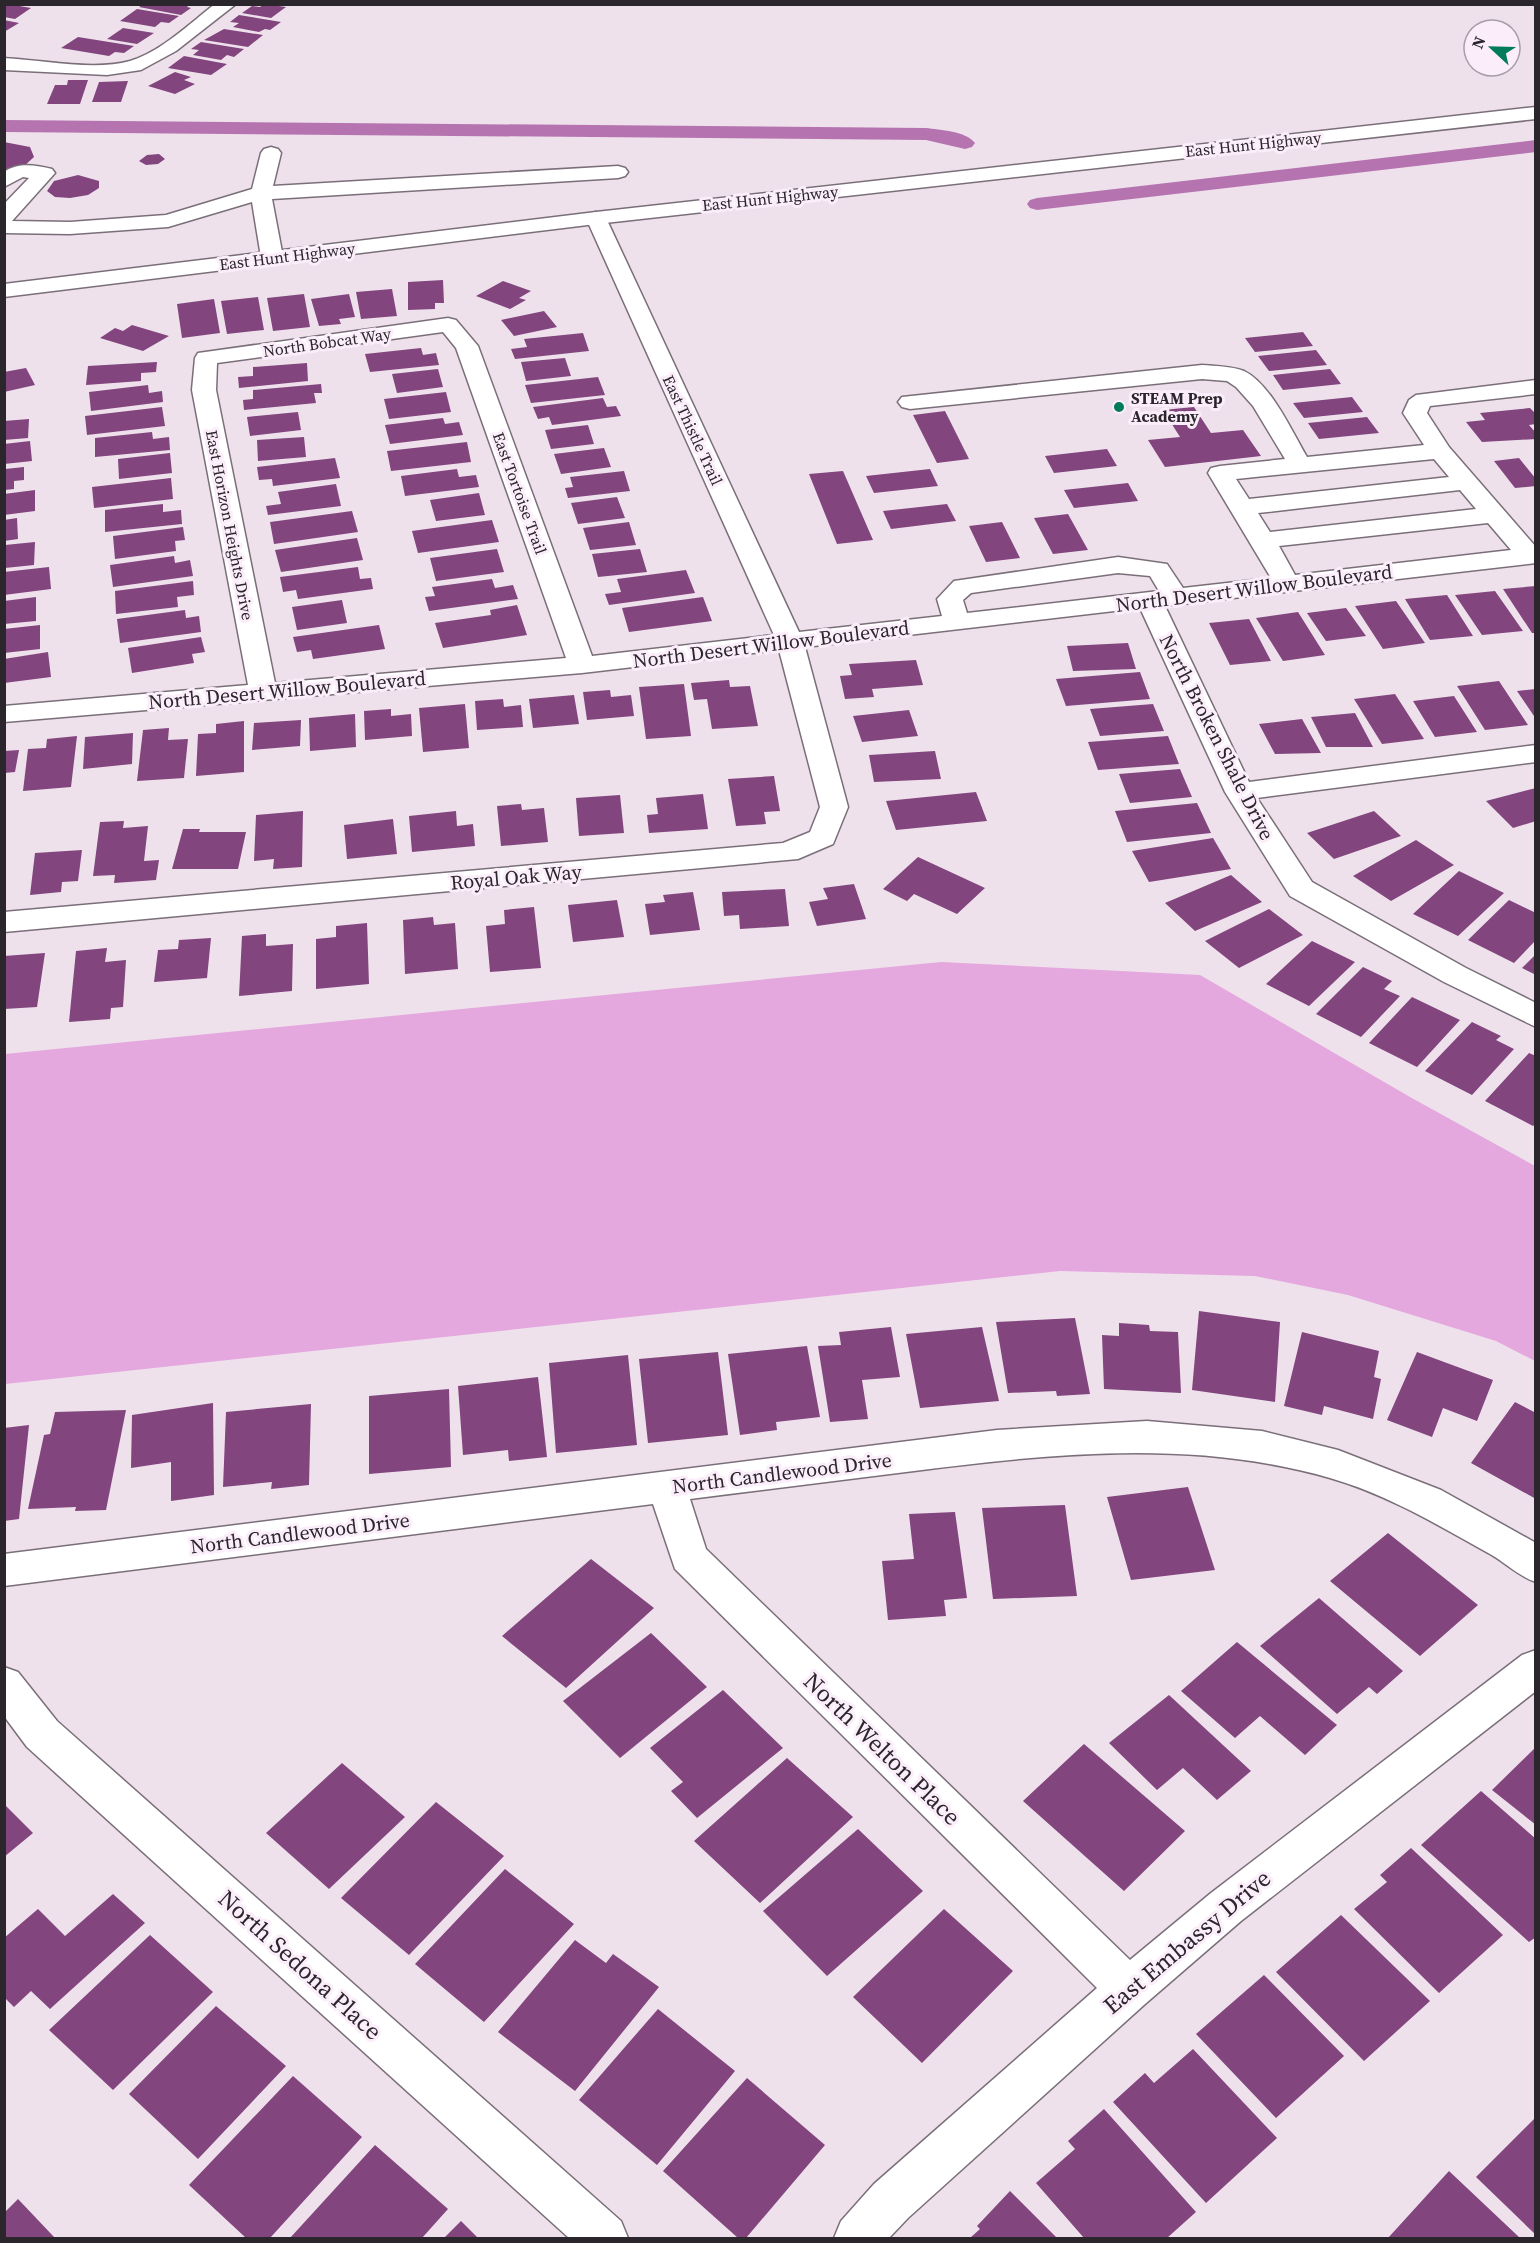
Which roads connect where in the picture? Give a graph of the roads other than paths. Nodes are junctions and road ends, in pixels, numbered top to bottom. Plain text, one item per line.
1 (227, 4) edge
2 (4, 64) edge
3 (1536, 113) edge
4 (271, 153) dead end
5 (618, 172) dead end
6 (4, 181) edge
7 (261, 193) junction
8 (4, 217) edge
9 (596, 218) junction
10 (4, 227) edge
11 (272, 257) junction
12 (4, 291) edge
13 (448, 326) joint
14 (206, 358) joint
15 (1536, 387) edge
16 (910, 402) dead end
17 (1440, 451) junction
18 (1299, 464) junction
19 (1466, 482) junction
20 (1242, 507) junction
21 (1494, 516) junction
22 (1263, 540) junction
23 (1532, 555) edge
24 (1287, 584) junction
25 (1163, 599) junction
26 (957, 622) junction
27 (790, 642) junction
28 (582, 666) junction
29 (262, 692) junction
30 (4, 714) edge
31 (1536, 753) edge
32 (1239, 792) junction
33 (4, 922) edge
34 (1536, 1016) edge
35 (667, 1488) junction
36 (1536, 1566) edge
37 (4, 1570) edge
38 (1536, 1667) edge
39 (4, 1684) edge
40 (1129, 1989) junction
41 (604, 2238) edge
42 (858, 2238) edge

1 - 2 street
3 - 9 street, East Hunt Highway
4 - 7 street
5 - 7 street
6 - 8 street
7 - 10 street
7 - 11 street
9 - 11 street, East Hunt Highway
9 - 27 street, East Thistle Trail
11 - 12 street, East Hunt Highway
13 - 14 street, North Bobcat Way
13 - 28 street, East Tortoise Trail
14 - 29 street, East Horizon Heights Drive
15 - 17 street
16 - 18 street
17 - 18 street
17 - 19 street
18 - 20 street
19 - 20 street
19 - 21 street
20 - 22 street
21 - 22 street
21 - 23 street
22 - 24 street
23 - 24 street, North Desert Willow Boulevard
24 - 25 street, North Desert Willow Boulevard
25 - 26 street, North Desert Willow Boulevard
25 - 26 street, North Broken Shale Drive
25 - 32 street, North Broken Shale Drive
26 - 27 street, North Desert Willow Boulevard
27 - 28 street, North Desert Willow Boulevard
27 - 33 street, Royal Oak Way
28 - 29 street, North Desert Willow Boulevard
29 - 30 street, North Desert Willow Boulevard
31 - 32 street
32 - 34 street, North Broken Shale Drive
35 - 36 street, North Candlewood Drive
35 - 37 street, North Candlewood Drive
35 - 40 street, North Welton Place
38 - 40 street, East Embassy Drive
39 - 41 street, North Sedona Place
40 - 42 street, East Embassy Drive

